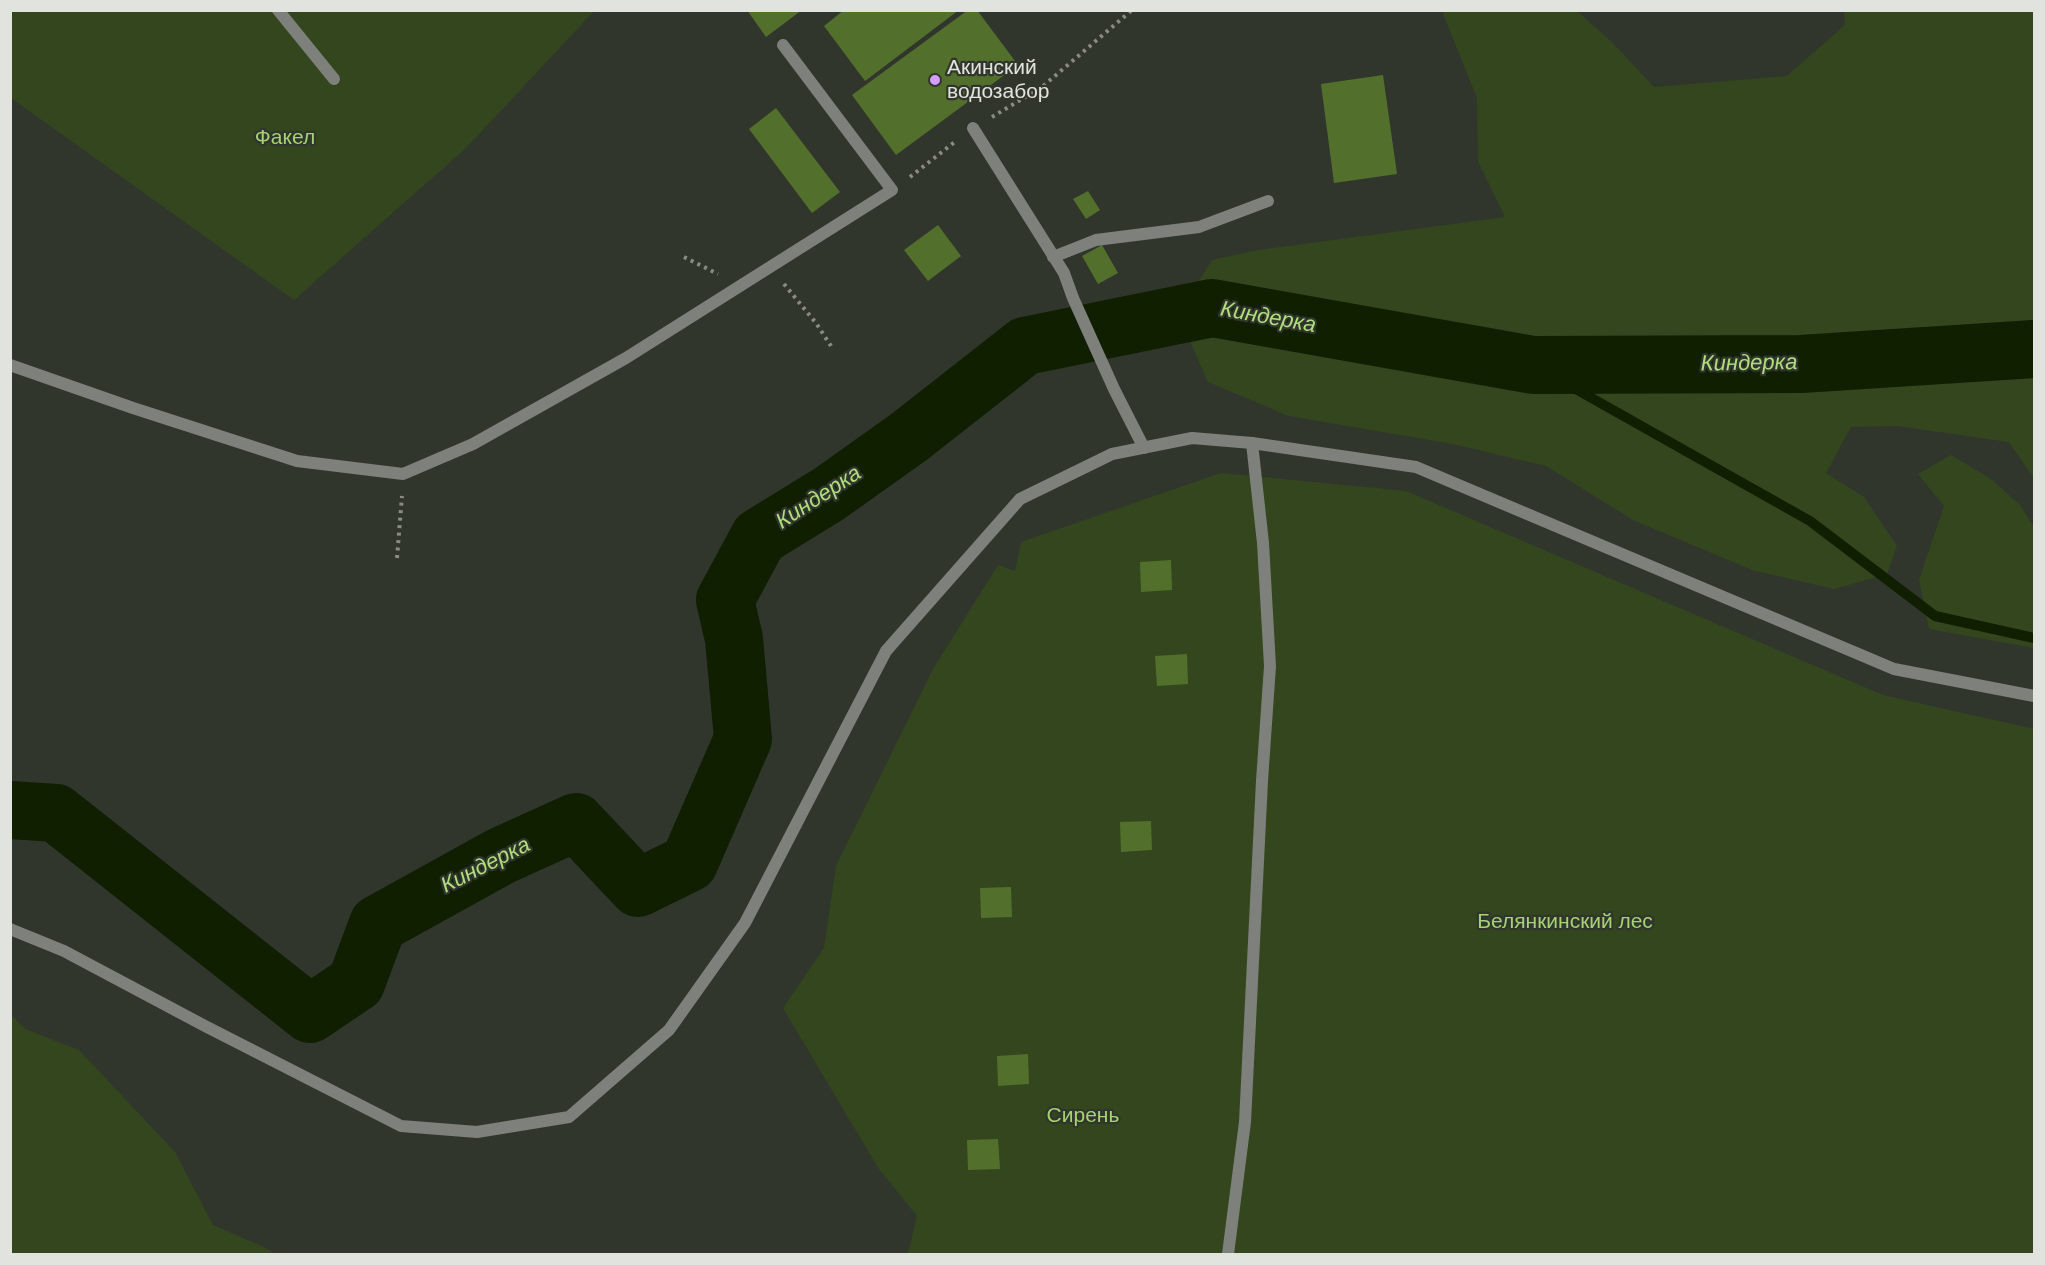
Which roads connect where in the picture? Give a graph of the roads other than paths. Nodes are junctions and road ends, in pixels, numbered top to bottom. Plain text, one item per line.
1 (278, 10) edge
2 (783, 45) dead end
3 (334, 79) dead end
4 (974, 128) road end
5 (1268, 201) dead end
6 (1053, 257) junction
7 (10, 365) edge
8 (1252, 443) junction
9 (1144, 448) junction
10 (2034, 696) edge
11 (10, 929) edge
12 (1228, 1254) edge

1 - 3 street
2 - 7 street
4 - 6 street
5 - 6 street
6 - 9 street
8 - 9 street
8 - 10 street
8 - 12 street
9 - 11 street

